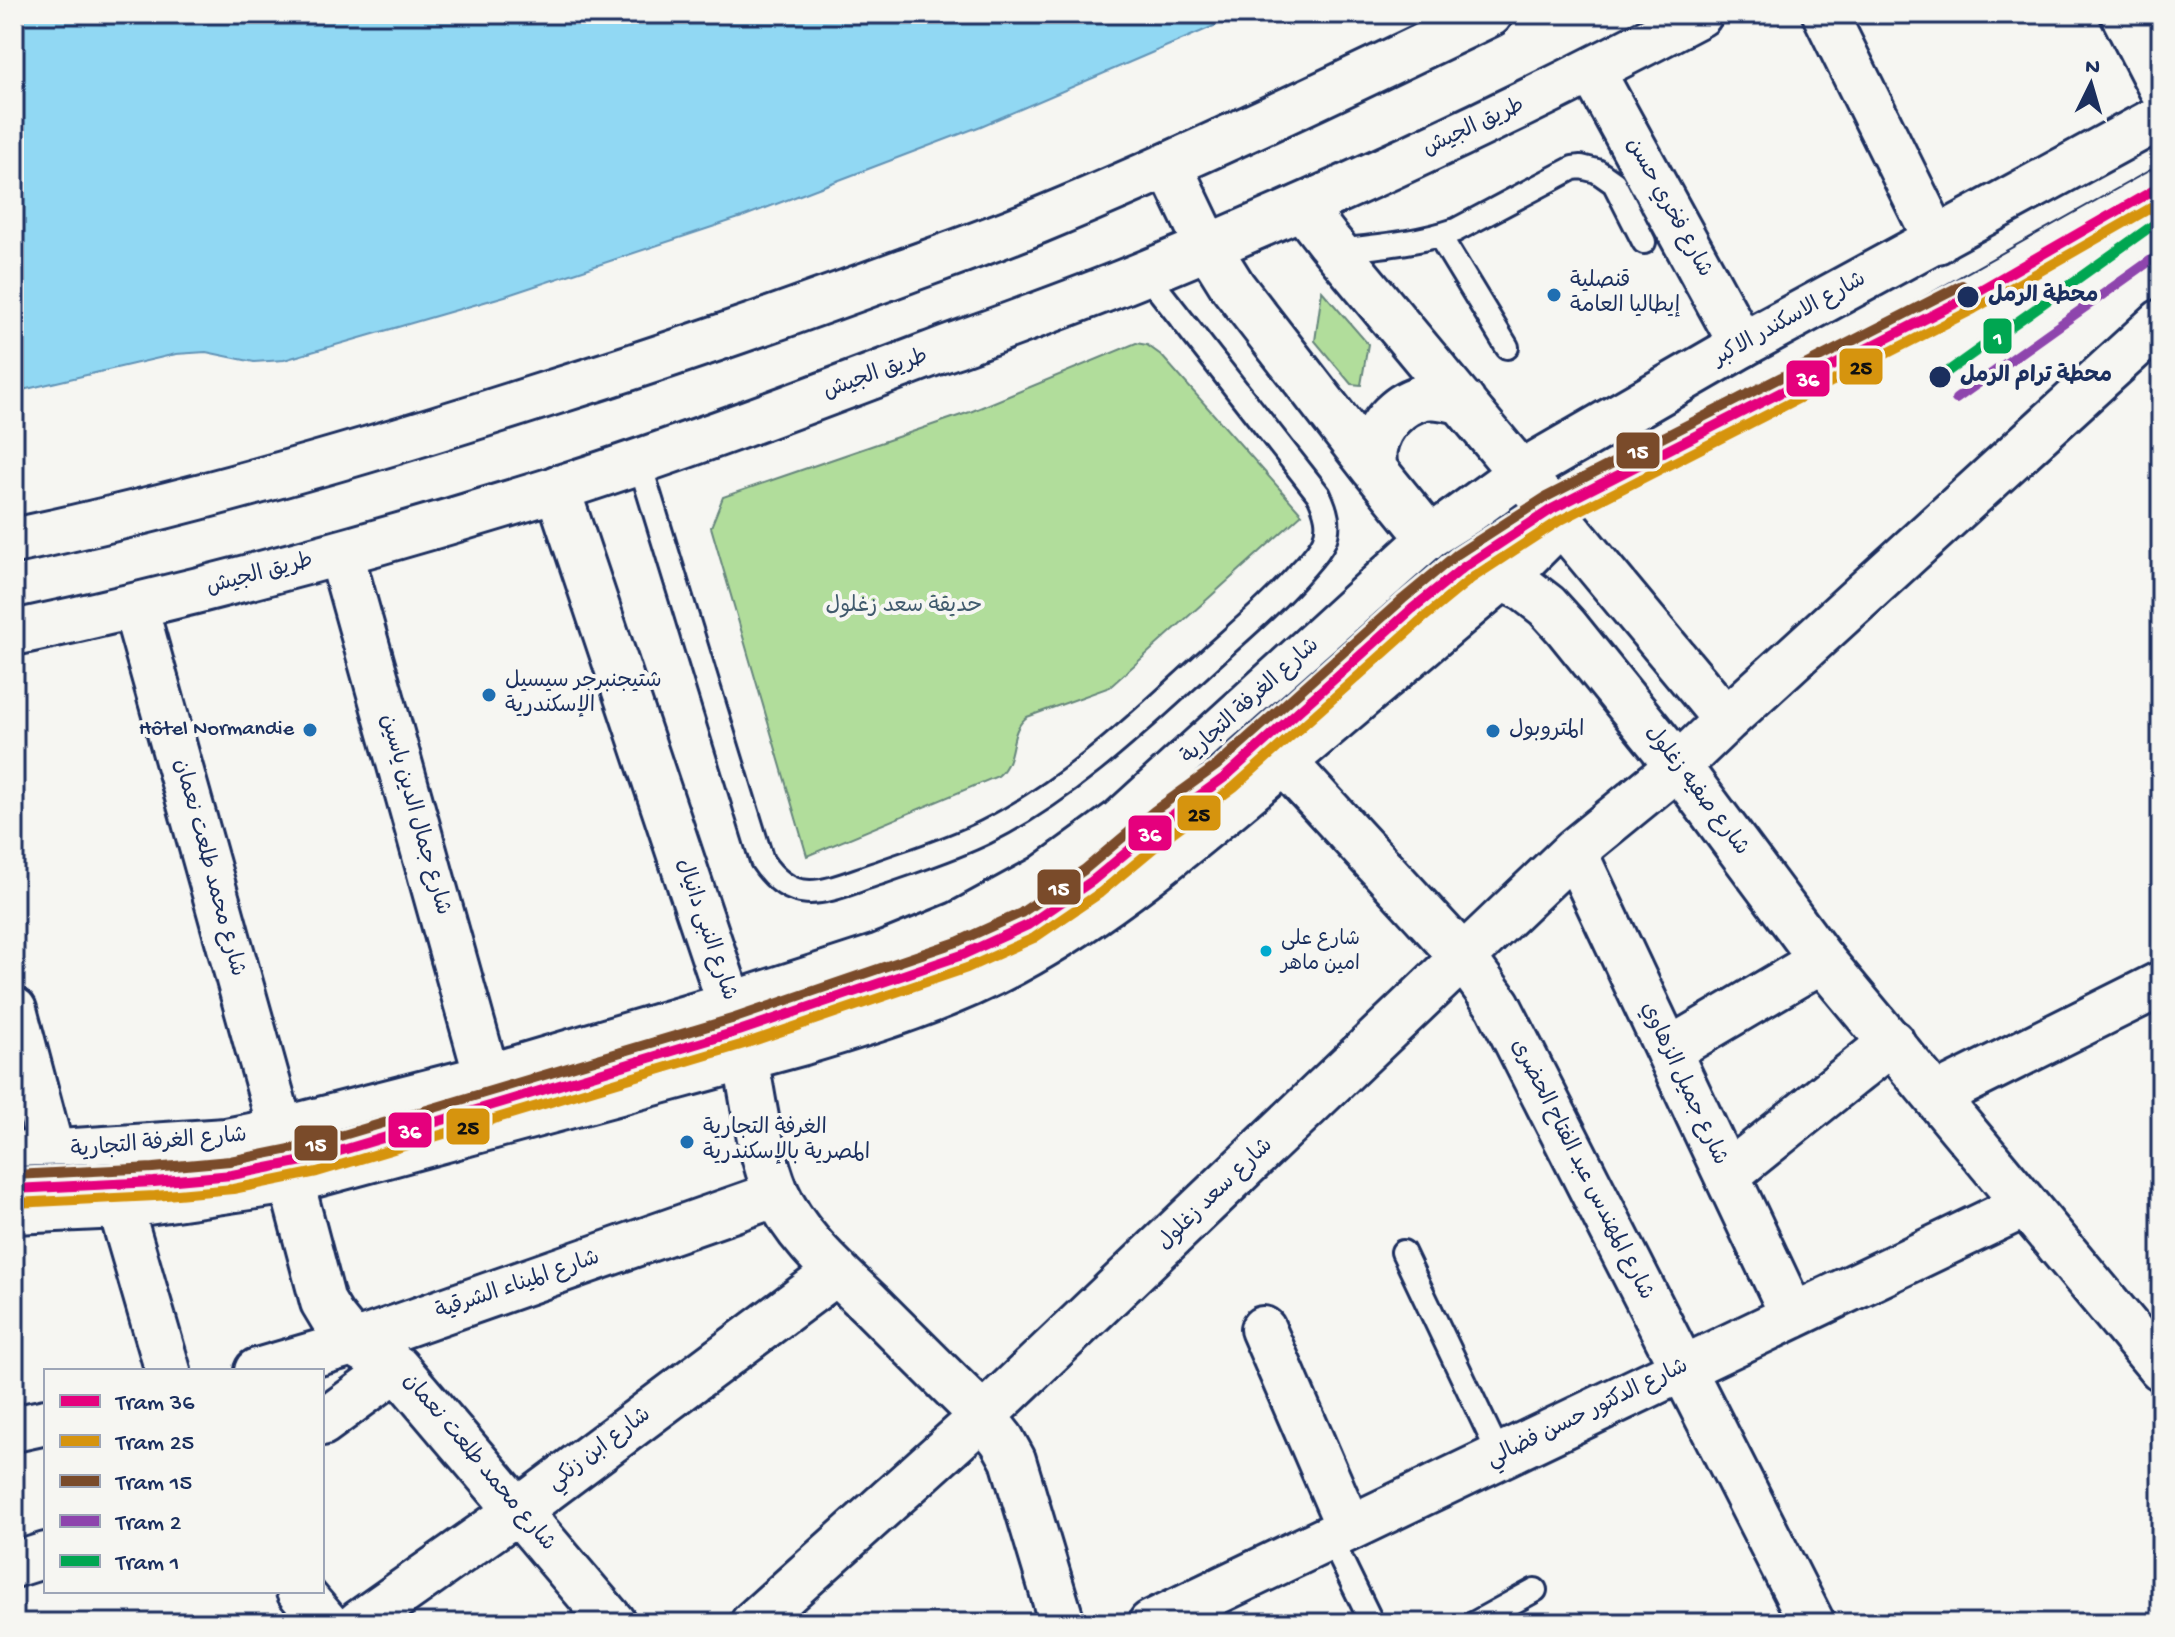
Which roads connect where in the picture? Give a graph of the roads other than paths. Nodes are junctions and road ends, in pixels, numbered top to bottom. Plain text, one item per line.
1 (1490, 14) edge
2 (1700, 14) edge
3 (1825, 14) edge
4 (2123, 14) edge
5 (1592, 71) junction
6 (2161, 88) edge
7 (2161, 117) edge
8 (1169, 165) junction
9 (1302, 207) junction
10 (1439, 235) junction
11 (1937, 241) junction
12 (1644, 242) dead end
13 (1208, 247) junction
14 (1338, 251) junction
15 (1146, 274) junction
16 (2161, 322) edge
17 (1742, 345) junction
18 (1507, 347) dead end
19 (1463, 402) junction
20 (639, 461) junction
21 (1374, 469) junction
22 (1522, 472) junction
23 (557, 488) junction
24 (1562, 521) junction
25 (1430, 539) junction
26 (14, 541) edge
27 (341, 554) junction
28 (1502, 578) junction
29 (135, 607) junction
30 (14, 633) edge
31 (1726, 720) junction
32 (1284, 762) junction
33 (1678, 766) junction
34 (1574, 851) junction
35 (1463, 957) junction
36 (1822, 960) junction
37 (2161, 984) edge
38 (730, 1005) junction
39 (14, 1010) edge
40 (1892, 1042) junction
41 (1668, 1051) junction
42 (746, 1058) junction
43 (487, 1077) junction
44 (1936, 1096) junction
45 (281, 1130) junction
46 (33, 1154) edge
47 (1727, 1175) junction
48 (291, 1181) junction
49 (777, 1194) junction
50 (2025, 1205) junction
51 (120, 1206) junction
52 (14, 1211) edge
53 (1403, 1252) dead end
54 (837, 1272) junction
55 (1793, 1316) junction
56 (1263, 1329) dead end
57 (353, 1343) junction
58 (397, 1368) junction
59 (2161, 1368) edge
60 (167, 1369) edge
61 (264, 1369) edge
62 (1682, 1369) junction
63 (983, 1416) junction
64 (44, 1422) edge
65 (324, 1422) edge
66 (14, 1429) edge
67 (1500, 1456) junction
68 (519, 1510) junction
69 (1339, 1533) junction
70 (44, 1556) edge
71 (14, 1565) edge
72 (1535, 1590) dead end
73 (301, 1593) edge
74 (326, 1623) edge
75 (359, 1623) edge
76 (613, 1623) edge
77 (753, 1623) edge
78 (1062, 1623) edge
79 (1151, 1623) edge
80 (1372, 1623) edge
81 (1475, 1623) edge
82 (1812, 1623) edge

1 - 8 main road
2 - 5 main road, طريق الجيش
3 - 11 main road
4 - 6 main road
5 - 9 main road, طريق الجيش
5 - 17 main road, شارع فخري حسن
7 - 11 main road, شارع الاسكندر الاكبر
8 - 13 main road, شارع صفيه زغلول
8 - 26 main road
9 - 13 main road, طريق الجيش
9 - 14 main road
10 - 12 lane
10 - 14 lane
10 - 18 lane
11 - 17 main road, شارع الاسكندر الاكبر
13 - 15 main road, طريق الجيش
13 - 21 main road, شارع صفيه زغلول
14 - 19 main road
15 - 20 main road, طريق الجيش
15 - 20 lane
16 - 31 main road
17 - 22 main road, شارع الاسكندر الاكبر
19 - 21 main road
19 - 22 main road
20 - 23 main road, طريق الجيش
21 - 25 main road, شارع صفيه زغلول
22 - 24 main road
22 - 25 main road, شارع الاسكندر الاكبر
23 - 27 main road, طريق الجيش
23 - 38 main road, شارع النبى دانيال
24 - 28 main road
24 - 31 main road
25 - 28 main road, شارع صفيه زغلول
25 - 38 main road, شارع الغرفة التجارية
27 - 29 main road, طريق الجيش
27 - 43 main road, شارع جمال الدين ياسين
28 - 32 main road
28 - 33 main road, شارع صفيه زغلول
29 - 30 main road, طريق الجيش
29 - 45 main road, شارع محمد طلعت نعمان
31 - 33 main road
32 - 35 main road, شارع المهندس عبد الفتاح الحضرى
32 - 42 main road
33 - 34 main road, شارع سعد زغلول
33 - 36 main road, شارع صفيه زغلول
34 - 35 main road, شارع سعد زغلول
34 - 41 main road, شارع جميل الزهاوي
35 - 62 main road, شارع المهندس عبد الفتاح الحضرى
35 - 63 main road, شارع سعد زغلول
36 - 40 main road, شارع صفيه زغلول
36 - 41 main road
37 - 44 main road
38 - 42 main road, شارع النبى دانيال
38 - 43 main road, شارع الغرفة التجارية
39 - 46 main road
40 - 44 main road, شارع صفيه زغلول
40 - 47 main road
41 - 47 main road, شارع جميل الزهاوي
42 - 48 main road
42 - 49 main road, شارع النبى دانيال
43 - 45 main road, شارع الغرفة التجارية
44 - 50 main road, شارع صفيه زغلول
45 - 46 main road, شارع الغرفة التجارية
47 - 55 main road, شارع جميل الزهاوي
48 - 51 main road
48 - 57 main road, شارع محمد طلعت نعمان
49 - 54 main road, شارع النبى دانيال
49 - 57 main road, شارع الميناء الشرقية
50 - 55 main road, شارع الدكتور حسن فضالي
50 - 59 main road, شارع صفيه زغلول
51 - 52 main road
51 - 60 main road
53 - 67 lane
54 - 63 main road, شارع النبى دانيال
54 - 68 main road, شارع ابن زنكي
55 - 62 main road, شارع الدكتور حسن فضالي
56 - 69 main road
57 - 58 main road, شارع محمد طلعت نعمان
57 - 61 main road, شارع الميناء الشرقية
58 - 65 main road
58 - 68 main road, شارع محمد طلعت نعمان
62 - 67 main road, شارع الدكتور حسن فضالي
62 - 82 main road, شارع المهندس عبد الفتاح الحضرى
63 - 77 main road, شارع سعد زغلول
63 - 78 main road, شارع النبى دانيال
64 - 66 main road
67 - 69 main road, شارع الدكتور حسن فضالي
68 - 75 main road, شارع ابن زنكي
68 - 76 main road, شارع محمد طلعت نعمان
69 - 79 main road, شارع الدكتور حسن فضالي
69 - 80 lane
70 - 71 main road
72 - 81 lane
73 - 74 main road

